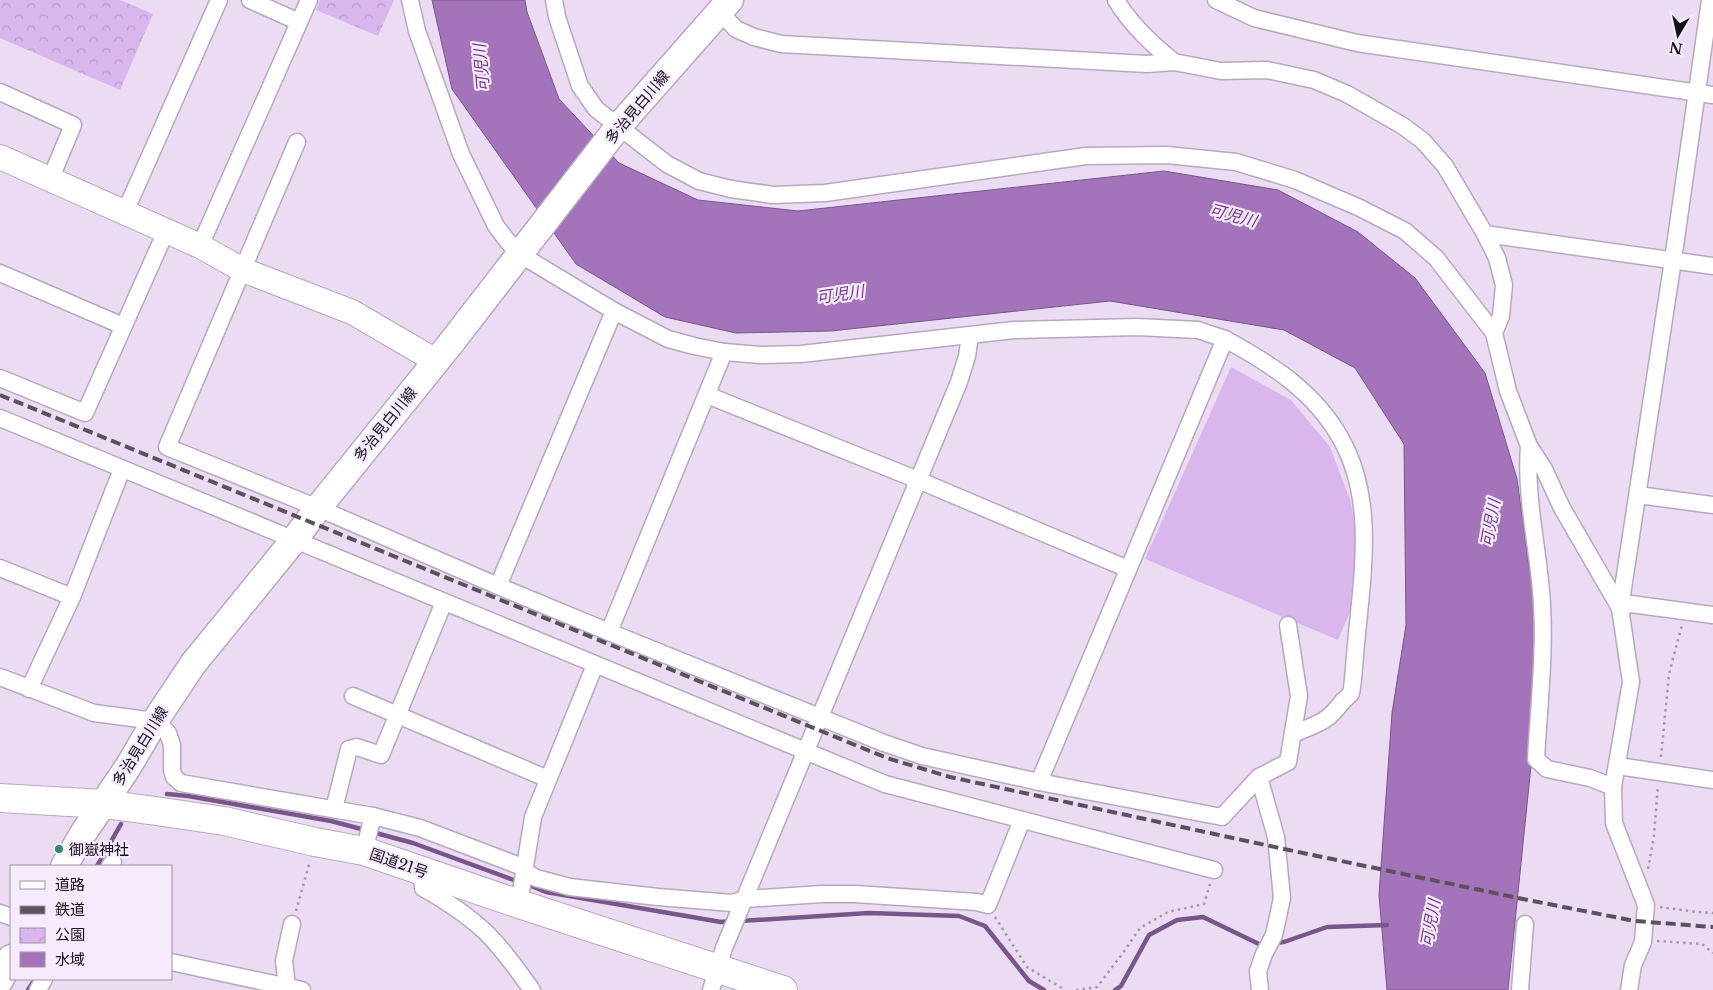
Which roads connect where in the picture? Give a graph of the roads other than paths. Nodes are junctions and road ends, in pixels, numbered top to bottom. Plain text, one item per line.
1 (219, 0) edge
2 (250, 0) edge
3 (309, 0) edge
4 (410, 0) edge
5 (554, 0) edge
6 (1116, 0) edge
7 (1216, 0) edge
8 (1710, 0) edge
9 (725, 6) edge
10 (299, 22) junction
11 (1174, 62) junction
12 (0, 92) edge
13 (1696, 93) junction
14 (1713, 95) edge
15 (618, 127) junction
16 (297, 142) dead end
17 (0, 157) edge
18 (50, 180) junction
19 (125, 212) junction
20 (166, 231) junction
21 (1486, 234) junction
22 (200, 246) junction
23 (521, 254) junction
24 (1673, 260) junction
25 (1713, 266) edge
26 (243, 270) junction
27 (0, 273) edge
28 (614, 311) junction
29 (123, 326) junction
30 (1494, 333) junction
31 (970, 336) junction
32 (1225, 339) junction
33 (724, 352) junction
34 (436, 362) junction
35 (0, 378) edge
36 (707, 394) junction
37 (0, 418) edge
38 (1530, 446) junction
39 (122, 469) junction
40 (918, 480) junction
41 (1638, 495) junction
42 (1713, 505) edge
43 (318, 508) junction
44 (294, 540) junction
45 (0, 568) edge
46 (1128, 570) junction
47 (498, 586) junction
48 (72, 598) junction
49 (444, 602) junction
50 (1620, 608) junction
51 (1713, 615) edge
52 (1288, 625) dead end
53 (609, 632) junction
54 (595, 665) junction
55 (0, 676) edge
56 (29, 689) junction
57 (353, 696) dead end
58 (397, 715) junction
59 (820, 718) junction
60 (155, 720) junction
61 (1293, 734) junction
62 (805, 752) junction
63 (1618, 766) junction
64 (1259, 777) junction
65 (548, 779) junction
66 (1713, 780) edge
67 (1039, 782) junction
68 (1613, 787) junction
69 (0, 798) edge
70 (104, 804) junction
71 (334, 809) junction
72 (373, 816) junction
73 (1022, 820) junction
74 (364, 851) junction
75 (65, 865) edge
76 (421, 870) junction
77 (525, 870) junction
78 (1214, 870) road end
79 (745, 899) junction
80 (520, 904) junction
81 (292, 924) road end
82 (1525, 924) dead end
83 (10, 960) edge
84 (172, 962) edge
85 (713, 979) edge
86 (0, 980) edge
87 (294, 988) edge
88 (532, 990) edge
89 (783, 990) edge
90 (1260, 990) edge
91 (1520, 990) edge
92 (1630, 990) edge

1 - 19 street
2 - 10 street
3 - 10 street
4 - 23 street
5 - 15 street
6 - 11 street
7 - 13 street
8 - 13 street
9 - 11 street
9 - 15 main road, 多治見白川線
10 - 22 street
11 - 21 street
12 - 18 street
13 - 14 street
13 - 24 street
15 - 23 main road, 多治見白川線
15 - 30 street
16 - 26 street
17 - 18 street
18 - 19 street
19 - 20 street
20 - 22 street
20 - 29 street
21 - 24 street
21 - 30 street
22 - 26 street
23 - 28 street
23 - 34 main road, 多治見白川線
24 - 25 street
24 - 41 street
26 - 34 street
26 - 43 street
27 - 29 street
28 - 33 street
28 - 47 street
29 - 35 street
30 - 38 street
31 - 32 street
31 - 33 street
31 - 40 street
32 - 46 street
32 - 61 street
33 - 36 street
34 - 43 main road, 多治見白川線
36 - 40 street
36 - 53 street
37 - 39 street
38 - 50 street
38 - 68 street
39 - 44 street
39 - 48 street
40 - 46 street
40 - 59 street
41 - 42 street
41 - 50 street
43 - 44 main road, 多治見白川線
43 - 47 street
44 - 49 street
44 - 60 main road, 多治見白川線
45 - 48 street
46 - 67 street
47 - 53 street
48 - 56 street
49 - 54 street
49 - 58 street
50 - 51 street
50 - 63 street
52 - 61 street
53 - 59 street
54 - 62 street
54 - 65 street
55 - 56 street
56 - 60 street
57 - 58 street
58 - 65 street
58 - 71 street
59 - 62 street
59 - 67 street
60 - 70 main road, 多治見白川線
60 - 71 street
61 - 64 street
62 - 73 street
62 - 79 street
63 - 66 street
63 - 68 street
64 - 67 street
64 - 90 street
65 - 77 street
68 - 92 street
69 - 70 highway, 国道21号
70 - 74 highway, 国道21号
70 - 75 main road, 多治見白川線
71 - 72 street
72 - 74 street
72 - 77 street
73 - 78 street
73 - 79 street
74 - 76 highway, 国道21号
76 - 80 highway, 国道21号
76 - 88 street
77 - 79 street
77 - 80 street
79 - 85 street
80 - 85 highway, 国道21号
81 - 87 street
82 - 91 street
83 - 86 main road
84 - 87 street
85 - 89 highway, 国道21号

